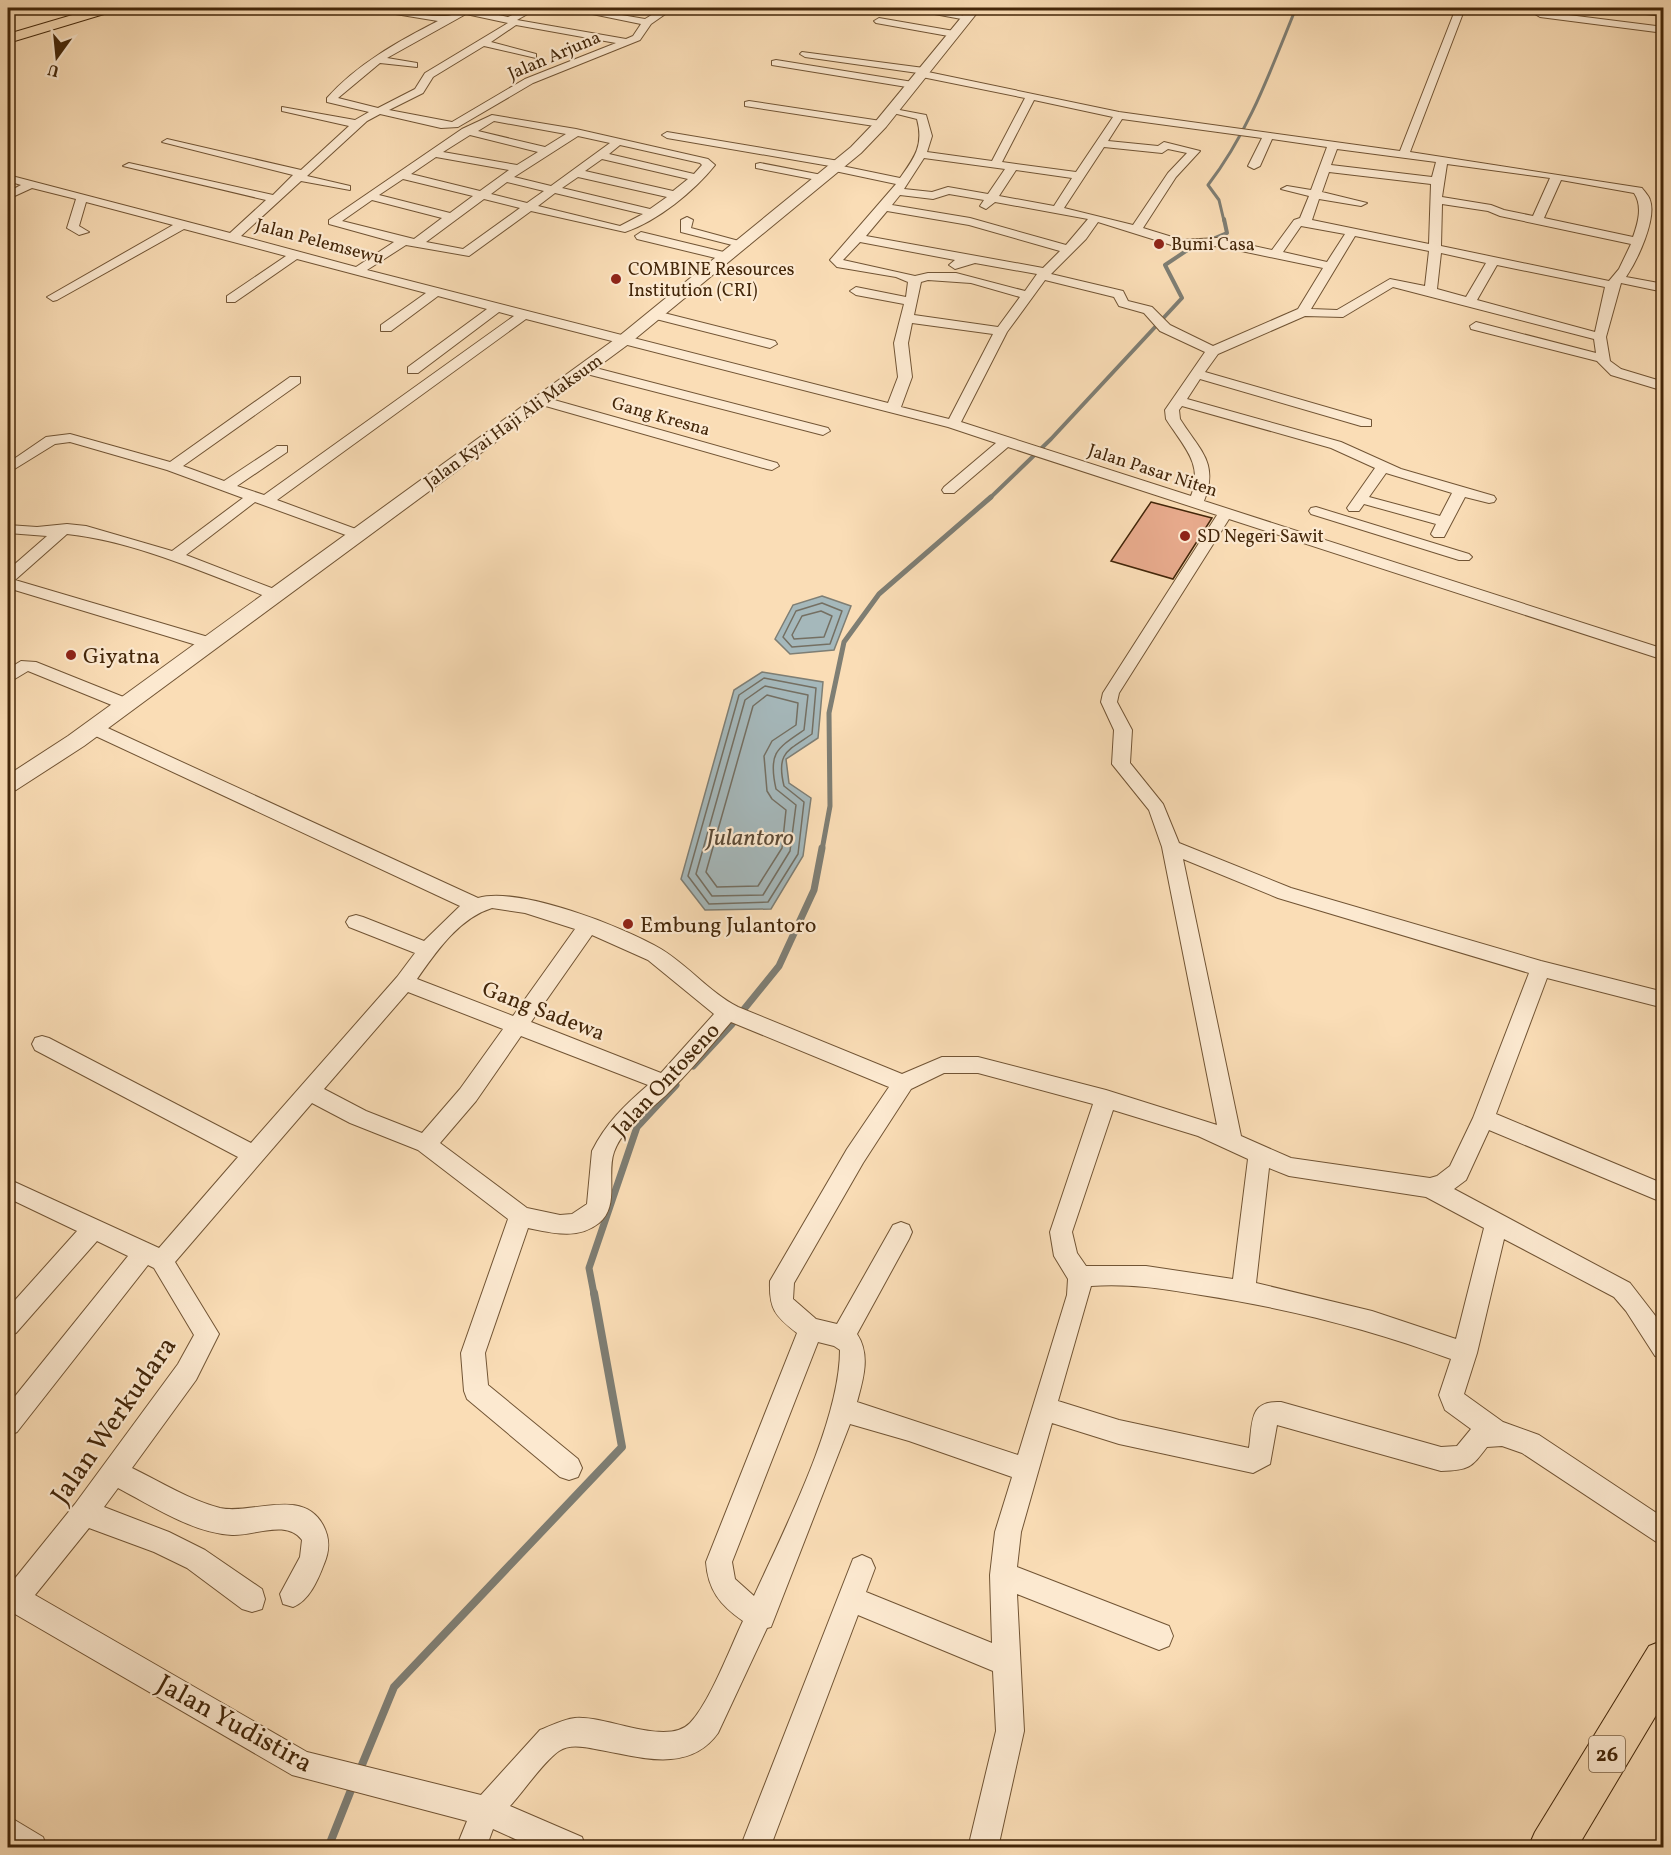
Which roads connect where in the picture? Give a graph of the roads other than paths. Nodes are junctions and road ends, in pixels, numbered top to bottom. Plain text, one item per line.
1 (109, 8) edge
2 (364, 8) edge
3 (534, 8) edge
4 (568, 8) edge
5 (663, 8) edge
6 (907, 8) edge
7 (1461, 8) edge
8 (1540, 8) edge
9 (1618, 8) edge
10 (469, 9) edge
11 (971, 12) edge
12 (1664, 13) edge
13 (447, 19) junction
14 (512, 21) junction
15 (879, 21) dead end
16 (647, 22) junction
17 (1664, 30) edge
18 (954, 34) junction
19 (8, 39) edge
20 (627, 42) junction
21 (483, 44) junction
22 (805, 54) dead end
23 (532, 56) dead end
24 (379, 60) junction
25 (776, 63) dead end
26 (413, 65) dead end
27 (920, 76) junction
28 (1031, 96) junction
29 (749, 104) dead end
30 (286, 109) dead end
31 (376, 110) junction
32 (892, 110) junction
33 (1119, 115) junction
34 (357, 124) junction
35 (881, 124) junction
36 (466, 131) junction
37 (576, 132) junction
38 (667, 135) dead end
39 (1268, 136) junction
40 (619, 141) junction
41 (167, 142) dead end
42 (1099, 142) junction
43 (1333, 145) junction
44 (547, 151) junction
45 (433, 153) junction
46 (921, 154) junction
47 (600, 155) junction
48 (1404, 155) junction
49 (243, 160) junction
50 (1442, 160) junction
51 (996, 162) junction
52 (129, 166) dead end
53 (760, 166) dead end
54 (836, 166) junction
55 (1013, 166) junction
56 (1254, 166) dead end
57 (1326, 168) junction
58 (229, 169) dead end
59 (519, 169) junction
60 (577, 173) junction
61 (299, 175) junction
62 (401, 175) junction
63 (1079, 176) junction
64 (1557, 176) junction
65 (8, 178) edge
66 (506, 178) junction
67 (697, 178) junction
68 (822, 178) junction
69 (1437, 181) junction
70 (31, 184) junction
71 (898, 186) junction
72 (346, 188) dead end
73 (1287, 189) dead end
74 (555, 190) junction
75 (483, 194) junction
76 (1316, 194) junction
77 (675, 195) junction
78 (8, 196) edge
79 (368, 196) junction
80 (82, 197) junction
81 (992, 198) junction
82 (275, 199) junction
83 (1437, 200) junction
84 (1361, 203) dead end
85 (531, 206) junction
86 (883, 207) junction
87 (1058, 209) junction
88 (652, 213) junction
89 (451, 217) junction
90 (1095, 217) junction
91 (1539, 221) junction
92 (970, 222) junction
93 (1305, 222) junction
94 (184, 224) junction
95 (1136, 230) junction
96 (1352, 231) junction
97 (82, 232) dead end
98 (233, 237) junction
99 (858, 238) junction
100 (409, 242) junction
101 (1638, 242) junction
102 (744, 244) junction
103 (1436, 248) junction
104 (1067, 249) junction
105 (915, 250) junction
106 (296, 254) junction
107 (1275, 255) junction
108 (728, 257) junction
109 (967, 259) junction
110 (1493, 261) junction
111 (1329, 266) junction
112 (360, 270) junction
113 (1044, 274) junction
114 (943, 275) junction
115 (909, 278) junction
116 (1615, 282) junction
117 (1664, 288) edge
118 (856, 291) dead end
119 (1431, 291) junction
120 (436, 292) junction
121 (1027, 296) junction
122 (53, 297) dead end
123 (231, 299) dead end
124 (911, 302) junction
125 (1470, 302) junction
126 (498, 307) junction
127 (1303, 312) junction
128 (524, 314) junction
129 (656, 315) junction
130 (906, 318) junction
131 (1476, 326) dead end
132 (386, 328) dead end
133 (1000, 331) junction
134 (1600, 337) junction
135 (624, 340) junction
136 (770, 344) dead end
137 (1214, 351) junction
138 (1604, 359) junction
139 (584, 369) junction
140 (413, 370) dead end
141 (1197, 374) junction
142 (295, 380) dead end
143 (1664, 387) edge
144 (540, 400) junction
145 (1177, 400) junction
146 (1270, 406) junction
147 (893, 409) junction
148 (1366, 423) dead end
149 (952, 424) junction
150 (823, 431) dead end
151 (1247, 434) dead end
152 (1006, 441) junction
153 (282, 449) dead end
154 (772, 466) dead end
155 (172, 467) junction
156 (1383, 467) junction
157 (8, 469) edge
158 (221, 484) junction
159 (949, 490) dead end
160 (1460, 491) junction
161 (197, 495) dead end
162 (260, 498) junction
163 (1361, 499) junction
164 (1489, 499) dead end
165 (1196, 504) junction
166 (1316, 511) dead end
167 (1225, 514) junction
168 (1346, 520) junction
169 (1445, 522) junction
170 (8, 529) edge
171 (62, 530) junction
172 (1388, 534) junction
173 (359, 535) junction
174 (1432, 547) junction
175 (174, 557) junction
176 (1464, 557) dead end
177 (1371, 561) junction
178 (8, 578) edge
179 (8, 583) edge
180 (276, 595) junction
181 (209, 643) junction
182 (1664, 655) edge
183 (8, 678) edge
184 (125, 704) junction
185 (93, 728) junction
186 (8, 785) edge
187 (1171, 847) junction
188 (475, 905) junction
189 (356, 922) dead end
190 (586, 927) junction
191 (428, 950) junction
192 (1541, 969) junction
193 (404, 982) junction
194 (1664, 1000) edge
195 (740, 1017) junction
196 (519, 1025) junction
197 (42, 1044) dead end
198 (665, 1083) junction
199 (903, 1083) junction
200 (309, 1091) junction
201 (1106, 1099) junction
202 (1484, 1118) junction
203 (1231, 1141) junction
204 (426, 1144) junction
205 (1260, 1154) junction
206 (254, 1155) junction
207 (8, 1188) edge
208 (1430, 1188) junction
209 (1664, 1194) edge
210 (521, 1216) junction
211 (1496, 1224) junction
212 (93, 1228) junction
213 (901, 1232) dead end
214 (153, 1257) junction
215 (1080, 1276) junction
216 (1243, 1291) junction
217 (8, 1324) edge
218 (811, 1329) junction
219 (843, 1336) junction
220 (1664, 1348) edge
221 (1465, 1353) junction
222 (1043, 1408) junction
223 (843, 1410) junction
224 (8, 1424) edge
225 (1496, 1432) junction
226 (569, 1468) dead end
227 (1027, 1470) junction
228 (113, 1472) junction
229 (84, 1513) junction
230 (1664, 1534) edge
231 (862, 1568) dead end
232 (1003, 1575) junction
233 (293, 1594) dead end
234 (849, 1598) junction
235 (252, 1599) dead end
236 (10, 1601) edge
237 (761, 1617) junction
238 (1159, 1636) dead end
239 (1664, 1661) edge
240 (1006, 1662) junction
241 (486, 1811) junction
242 (8, 1831) edge
243 (32, 1848) edge
244 (471, 1848) edge
245 (571, 1848) edge
246 (755, 1848) edge
247 (983, 1848) edge
248 (1551, 1848) edge

1 - 19 main road
2 - 13 street
3 - 14 street
4 - 16 street
5 - 16 street, Jalan Arjuna
6 - 11 street
7 - 48 street
8 - 17 street
9 - 12 street
10 - 13 street
10 - 14 street
11 - 18 street, Jalan Kyai Haji Ali Maksum
13 - 24 street
14 - 20 street
14 - 21 street
15 - 18 street
16 - 20 street, Jalan Arjuna
18 - 27 street, Jalan Kyai Haji Ali Maksum
20 - 31 street, Jalan Arjuna
21 - 23 street
21 - 31 street
22 - 27 street
24 - 26 street
24 - 31 street, Jalan Arjuna
25 - 27 street
27 - 28 street
27 - 32 street, Jalan Kyai Haji Ali Maksum
28 - 33 street
28 - 51 street
29 - 35 street
30 - 34 street
31 - 34 street
32 - 35 street, Jalan Kyai Haji Ali Maksum
32 - 46 street
33 - 39 street
33 - 42 street
34 - 61 street
35 - 54 street, Jalan Kyai Haji Ali Maksum
36 - 37 street
36 - 44 street
36 - 45 street
37 - 40 street
37 - 44 street
38 - 54 street
39 - 43 street
39 - 56 street
40 - 47 street
40 - 67 street
41 - 49 street
42 - 63 street
42 - 95 street
43 - 48 street
43 - 57 street
44 - 59 street
45 - 59 street
45 - 62 street
46 - 51 street
46 - 71 street
47 - 60 street
47 - 67 street
48 - 50 street
49 - 58 street
49 - 61 street
50 - 64 street
50 - 69 street
51 - 55 street
52 - 82 street
53 - 68 street
54 - 68 street, Jalan Kyai Haji Ali Maksum
54 - 71 street
55 - 63 street
55 - 81 street
57 - 69 street
57 - 76 street
59 - 66 street
60 - 74 street
60 - 77 street
61 - 72 street
61 - 82 street
62 - 75 street
62 - 79 street
63 - 87 street
64 - 91 street
64 - 101 street
65 - 70 street, Jalan Pelemsewu
66 - 74 street
66 - 75 street
67 - 77 street
68 - 102 street, Jalan Kyai Haji Ali Maksum
69 - 83 street
70 - 78 street
70 - 80 street, Jalan Pelemsewu
71 - 81 street
71 - 86 street
73 - 76 street
74 - 85 street
74 - 88 street
75 - 85 street
75 - 89 street
76 - 84 street
76 - 93 street
77 - 88 street
79 - 89 street
79 - 100 street
80 - 94 street, Jalan Pelemsewu
80 - 97 street
81 - 87 street
81 - 92 street
82 - 98 street
83 - 91 street
83 - 103 street
85 - 88 street
85 - 100 street
86 - 92 street
86 - 99 street
87 - 90 street
89 - 100 street
90 - 95 street
90 - 104 street
91 - 101 street
92 - 104 street
93 - 96 street
93 - 107 street
94 - 98 street, Jalan Pelemsewu
94 - 122 street
95 - 107 street
96 - 103 street
96 - 111 street
98 - 106 street, Jalan Pelemsewu
99 - 105 street
99 - 115 street
100 - 112 street
101 - 116 street
102 - 108 street, Jalan Kyai Haji Ali Maksum
102 - 108 street
103 - 110 street
103 - 119 street
104 - 113 street
105 - 109 street
105 - 115 street
106 - 112 street, Jalan Pelemsewu
106 - 123 street
107 - 111 street
108 - 129 street, Jalan Kyai Haji Ali Maksum
109 - 113 street
109 - 114 street
110 - 116 street
110 - 125 street
111 - 127 street
112 - 120 street, Jalan Pelemsewu
113 - 121 street
113 - 137 street
114 - 115 street
114 - 121 street
115 - 124 street
116 - 117 street
116 - 134 street
118 - 124 street
119 - 125 street
119 - 127 street
120 - 126 street, Jalan Pelemsewu
120 - 132 street
121 - 133 street
124 - 130 street
125 - 134 street
126 - 128 street, Jalan Pelemsewu
126 - 140 street
127 - 137 street
128 - 135 street, Jalan Pelemsewu
128 - 162 street
129 - 135 street, Jalan Kyai Haji Ali Maksum
129 - 136 street
130 - 133 street
130 - 147 street
131 - 138 street
133 - 149 street
134 - 138 street
135 - 139 street, Jalan Kyai Haji Ali Maksum
135 - 147 street, Jalan Pasar Niten
137 - 141 street
138 - 143 street
139 - 144 street, Jalan Kyai Haji Ali Maksum
139 - 150 street
141 - 145 street
141 - 146 street
142 - 155 street
144 - 154 street, Gang Kresna
144 - 173 street, Jalan Kyai Haji Ali Maksum
145 - 146 street
145 - 165 street
146 - 148 street
146 - 151 street
146 - 156 street
147 - 149 street, Jalan Pasar Niten
149 - 152 street, Jalan Pasar Niten
152 - 159 street
152 - 165 street, Jalan Pasar Niten
153 - 158 street
155 - 157 street
155 - 158 street
156 - 160 street
156 - 163 street
158 - 161 street
158 - 162 street
160 - 164 street
160 - 169 street
162 - 173 street
162 - 175 street
163 - 168 street
163 - 169 street
165 - 167 street, Jalan Pasar Niten
166 - 168 street
167 - 177 street, Jalan Pasar Niten
167 - 187 street
168 - 172 street
169 - 174 street
170 - 171 street
171 - 175 street
171 - 178 street
172 - 174 street
172 - 177 street
173 - 180 street, Jalan Kyai Haji Ali Maksum
174 - 176 street
175 - 180 street
177 - 182 street, Jalan Pasar Niten
179 - 181 street
180 - 181 street, Jalan Kyai Haji Ali Maksum
181 - 184 street, Jalan Kyai Haji Ali Maksum
183 - 184 street
184 - 185 street, Jalan Kyai Haji Ali Maksum
185 - 186 street, Jalan Kyai Haji Ali Maksum
185 - 188 street
187 - 192 street
187 - 203 street
188 - 190 street
188 - 191 street
189 - 191 street
190 - 195 street
190 - 196 street
191 - 193 street
192 - 194 street
192 - 202 street
193 - 196 street, Gang Sadewa
193 - 200 street
195 - 198 street, Jalan Ontoseno
195 - 199 street
196 - 198 street, Gang Sadewa
196 - 204 street
197 - 206 street
198 - 210 street, Jalan Ontoseno
199 - 201 street
199 - 218 street
200 - 204 street
200 - 206 street
201 - 203 street
201 - 215 street
202 - 208 street
202 - 209 street
203 - 205 street
204 - 210 street
205 - 208 street
205 - 216 street
206 - 214 street
207 - 212 street
208 - 211 street
210 - 226 street
211 - 220 street
211 - 221 street
212 - 214 street
212 - 217 street
213 - 219 street
214 - 224 street
214 - 228 street, Jalan Werkudara
215 - 216 street
215 - 222 street
216 - 221 street
218 - 219 street
218 - 237 street
219 - 223 street
221 - 225 street
222 - 225 street
222 - 227 street
223 - 227 street
223 - 237 street
225 - 230 street
227 - 232 street
228 - 229 street, Jalan Werkudara
228 - 233 street
229 - 235 street
229 - 236 street, Jalan Werkudara
231 - 234 street
232 - 238 street
232 - 240 street
234 - 240 street
234 - 246 street
236 - 241 street, Jalan Yudistira
237 - 241 street
239 - 248 main road, 26
240 - 247 street
241 - 244 street
241 - 245 street, Jalan Yudistira
242 - 243 street

